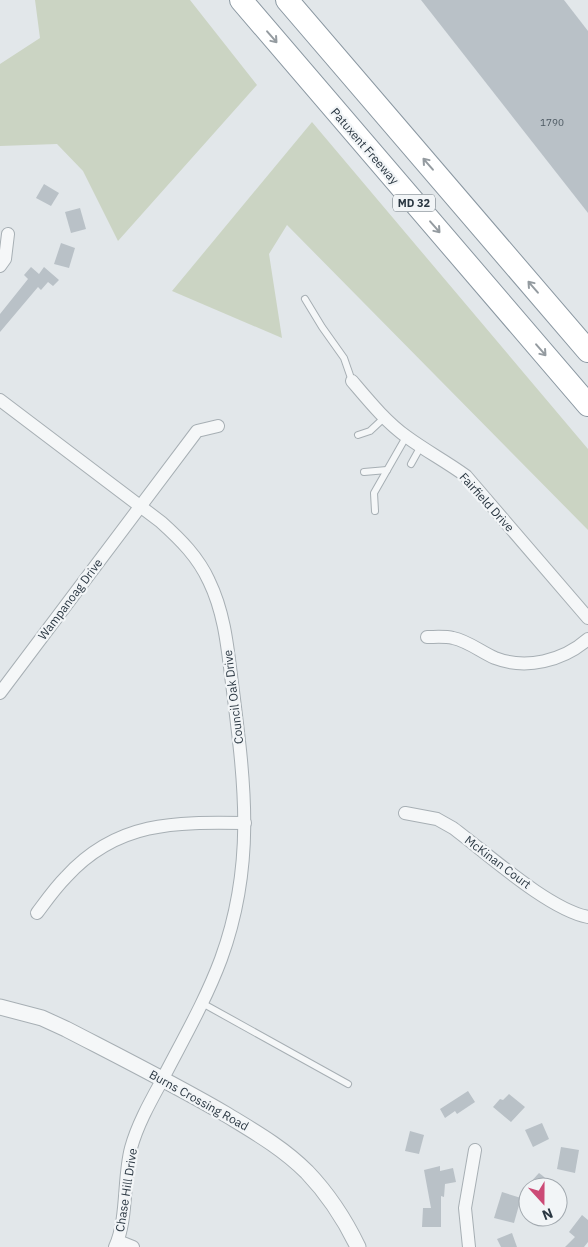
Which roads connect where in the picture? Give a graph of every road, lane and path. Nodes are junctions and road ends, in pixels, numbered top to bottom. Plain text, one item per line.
1 (240, 0) edge
2 (287, 0) edge
3 (8, 234) dead end
4 (0, 266) edge
5 (305, 299) dead end
6 (588, 351) edge
7 (352, 381) joint
8 (0, 400) edge
9 (588, 405) edge
10 (385, 417) junction
11 (218, 426) dead end
12 (358, 435) dead end
13 (406, 437) junction
14 (421, 446) junction
15 (411, 464) dead end
16 (387, 470) junction
17 (364, 472) dead end
18 (141, 506) junction
19 (374, 511) dead end
20 (588, 618) edge
21 (427, 637) dead end
22 (588, 639) edge
23 (0, 692) edge
24 (405, 813) dead end
25 (245, 823) junction
26 (37, 913) dead end
27 (588, 918) edge
28 (202, 1003) junction
29 (0, 1007) edge
30 (162, 1079) junction
31 (348, 1084) dead end
32 (475, 1150) dead end
33 (116, 1244) edge
34 (134, 1247) edge
35 (358, 1247) edge
36 (469, 1247) edge

1 -> 9 highway, Patuxent Freeway / MD 32
6 -> 2 highway, MD 32
3 - 4 street
5 - 7 lane
7 - 10 street, Fairfield Drive
8 - 18 street, Council Oak Drive
10 - 12 lane
10 - 13 street, Fairfield Drive
11 - 18 street, Wampanoag Drive
13 - 14 street, Fairfield Drive
13 - 16 lane
14 - 15 lane
14 - 20 street, Fairfield Drive
16 - 17 lane
16 - 19 lane
18 - 23 street, Wampanoag Drive
18 - 25 street, Council Oak Drive
21 - 22 street
24 - 27 street, McKinan Court
25 - 26 street
25 - 28 street, Council Oak Drive
28 - 30 street, Council Oak Drive
28 - 31 lane
29 - 30 street, Burns Crossing Road
30 - 33 street, Chase Hill Drive
30 - 35 street, Burns Crossing Road
32 - 36 street
33 - 34 street

